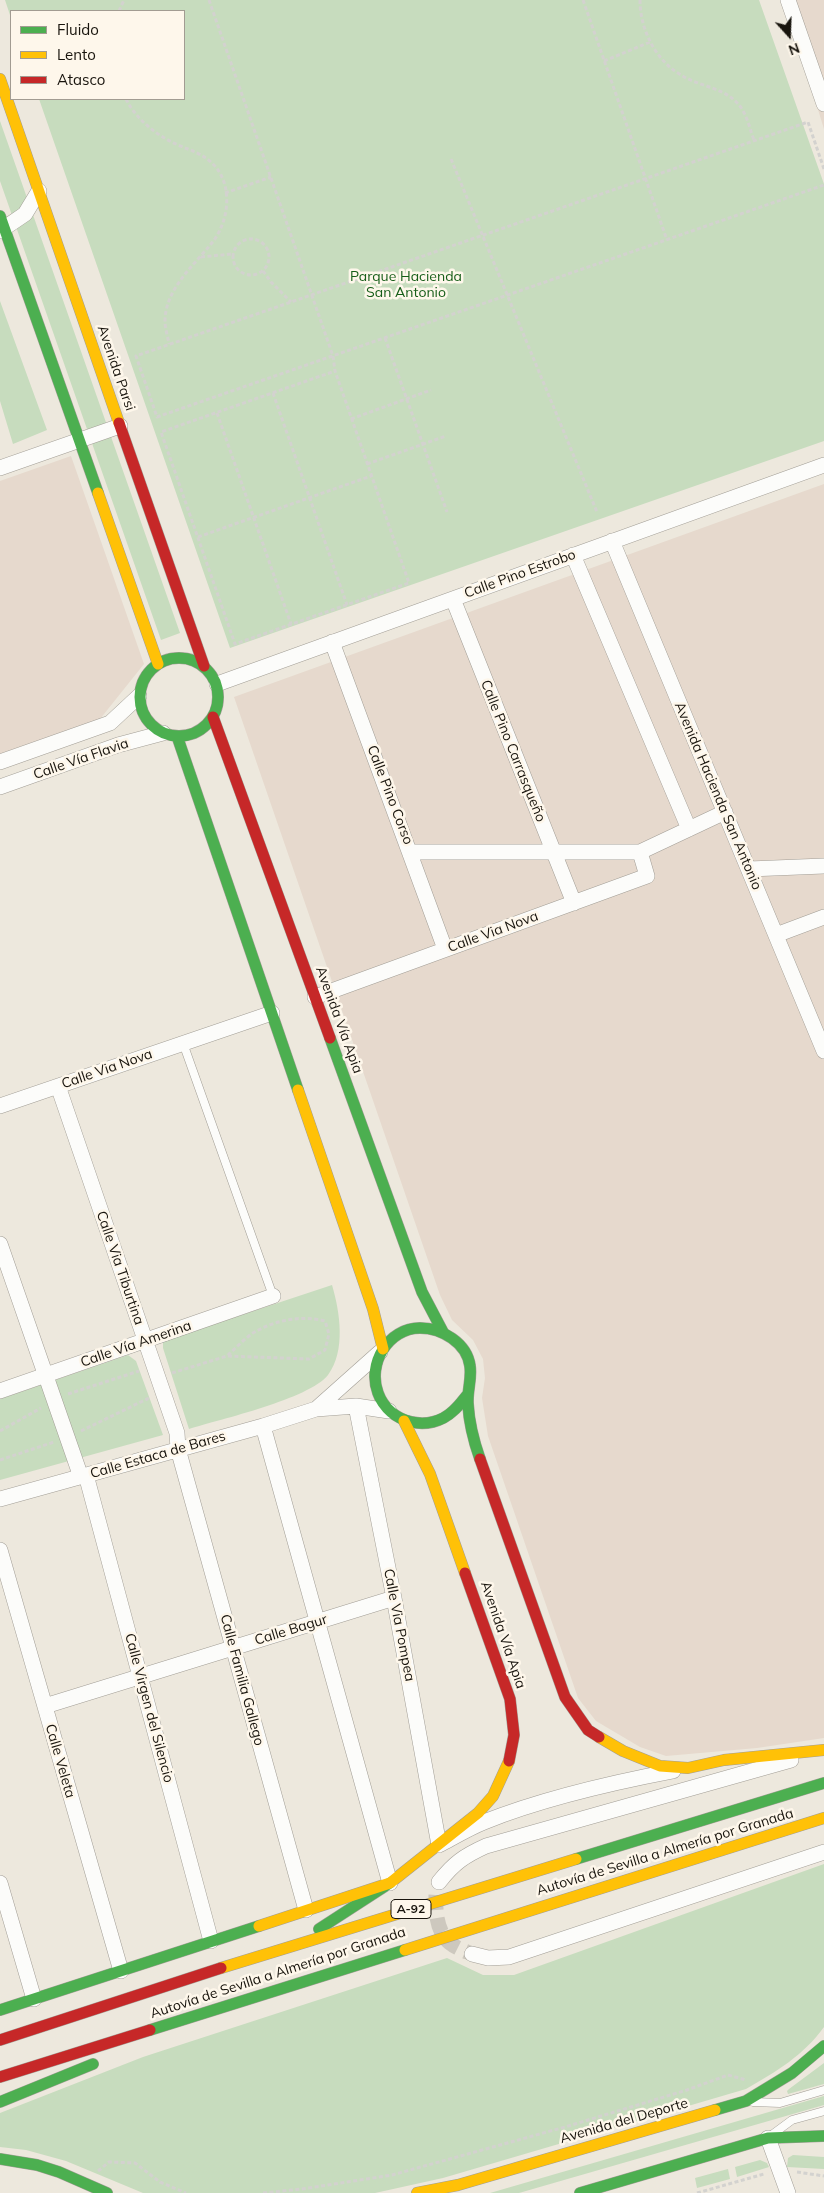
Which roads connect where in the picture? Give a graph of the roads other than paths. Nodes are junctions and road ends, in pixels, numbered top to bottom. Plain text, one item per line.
1 (788, 0) edge
2 (0, 79) edge
3 (824, 104) edge
4 (39, 191) junction
5 (2, 226) edge
6 (120, 426) junction
7 (79, 441) junction
8 (824, 464) edge
9 (0, 468) edge
10 (612, 541) junction
11 (573, 555) junction
12 (453, 599) junction
13 (332, 642) junction
14 (158, 664) junction
15 (204, 666) junction
16 (217, 684) junction
17 (139, 696) junction
18 (213, 717) junction
19 (170, 735) junction
20 (0, 762) edge
21 (0, 787) edge
22 (725, 812) junction
23 (689, 829) junction
24 (554, 851) junction
25 (411, 852) junction
26 (640, 852) junction
27 (824, 866) edge
28 (748, 869) junction
29 (574, 902) junction
30 (824, 917) edge
31 (776, 935) junction
32 (446, 949) junction
33 (315, 997) junction
34 (272, 1013) junction
35 (182, 1044) junction
36 (824, 1051) edge
37 (58, 1086) junction
38 (0, 1106) edge
39 (0, 1244) edge
40 (273, 1296) joint
41 (443, 1332) junction
42 (145, 1341) junction
43 (382, 1350) junction
44 (46, 1376) junction
45 (0, 1391) edge
46 (468, 1394) junction
47 (356, 1406) junction
48 (316, 1409) junction
49 (389, 1411) junction
50 (404, 1421) junction
51 (263, 1426) junction
52 (178, 1449) junction
53 (84, 1476) junction
54 (0, 1499) edge
55 (0, 1550) edge
56 (394, 1598) junction
57 (317, 1622) junction
58 (233, 1648) junction
59 (140, 1676) junction
60 (45, 1706) junction
61 (824, 1750) edge
62 (688, 1768) junction
63 (824, 1783) edge
64 (824, 1818) edge
65 (440, 1845) junction
66 (824, 1852) edge
67 (439, 1882) dead end
68 (0, 1883) edge
69 (390, 1883) junction
70 (306, 1910) junction
71 (211, 1941) junction
72 (294, 1945) junction
73 (472, 1954) tunnel mouth
74 (121, 1971) junction
75 (264, 1993) junction
76 (34, 2000) junction
77 (0, 2010) edge
78 (0, 2040) edge
79 (136, 2046) dead end
80 (824, 2046) edge
81 (108, 2058) dead end
82 (0, 2077) edge
83 (824, 2090) edge
84 (746, 2101) junction
85 (0, 2102) edge
86 (824, 2111) edge
87 (824, 2136) edge
88 (768, 2138) junction
89 (0, 2159) edge
90 (458, 2185) junction
91 (104, 2192) edge
92 (417, 2193) edge
93 (440, 2193) edge
94 (580, 2193) edge
95 (788, 2193) edge

1 - 3 street
2 - 4 main road, Avenida Parsi
4 - 5 street
4 - 6 main road, Avenida Parsi
5 - 7 main road
6 - 7 street
6 - 15 main road, Avenida Parsi
7 - 9 street
7 - 14 main road
8 - 10 street, Calle Pino Estrobo
10 - 11 street, Calle Pino Estrobo
10 - 22 street, Avenida Hacienda San Antonio
11 - 12 street, Calle Pino Estrobo
11 - 23 street
12 - 13 street, Calle Pino Estrobo
12 - 24 street, Calle Pino Carrasqueño
13 - 16 street, Calle Pino Estrobo
13 - 25 street, Calle Pino Corso
14 - 15 main road
14 - 17 main road
15 - 16 main road
16 - 18 main road
17 - 19 main road
17 - 20 street, Calle Vía Flavia
18 - 19 main road
18 - 33 main road, Avenida Vía Apia
19 - 21 street, Calle Vía Flavia
19 - 34 main road
22 - 23 street
22 - 28 street, Avenida Hacienda San Antonio
23 - 26 street
24 - 25 street
24 - 26 street
24 - 29 street, Calle Pino Carrasqueño
25 - 32 street, Calle Pino Corso
26 - 29 street, Calle Via Nova
27 - 28 street
28 - 31 street, Avenida Hacienda San Antonio
29 - 32 street, Calle Via Nova
30 - 31 street
31 - 36 street, Avenida Hacienda San Antonio
32 - 33 street, Calle Via Nova
33 - 41 main road, Avenida Vía Apia
34 - 35 street, Calle Via Nova
34 - 43 main road
35 - 37 street, Calle Via Nova
35 - 40 lane
37 - 38 street, Calle Via Nova
37 - 42 street, Calle Via Tiburtina
39 - 44 street, Calle Virgen del Silencio
40 - 42 street, Calle Vía Amerina
41 - 43 main road
41 - 46 main road
42 - 44 street, Calle Vía Amerina
42 - 52 street, Calle Via Tiburtina
43 - 48 street, Calle Estaca de Bares
43 - 49 main road
44 - 45 street, Calle Vía Amerina
44 - 53 street, Calle Virgen del Silencio
46 - 50 main road
46 - 62 main road
47 - 48 street, Calle Estaca de Bares
47 - 49 street, Calle Estaca de Bares
47 - 56 street, Calle Via Pompea
48 - 51 street, Calle Estaca de Bares
49 - 50 main road
50 - 65 main road, Avenida Vía Apia
51 - 52 street, Calle Estaca de Bares
51 - 57 street
52 - 53 street, Calle Estaca de Bares
52 - 58 street, Calle Familia Gallego
53 - 54 street, Calle Estaca de Bares
53 - 59 street, Calle Virgen del Silencio
55 - 60 street, Calle Veleta
56 - 57 street, Calle Bagur
56 - 65 street, Calle Via Pompea
57 - 58 street, Calle Bagur
57 - 69 street
58 - 59 street, Calle Bagur
58 - 70 street, Calle Familia Gallego
59 - 60 street, Calle Bagur
59 - 71 street, Calle Virgen del Silencio
60 - 74 street, Calle Veleta
61 - 62 main road
61 - 67 street
62 - 65 street
63 - 72 main road, Autovía de Sevilla a Almería por Granada / A-92
64 - 75 main road, Autovía de Sevilla a Almería por Granada
65 - 69 main road, Avenida Vía Apia
66 - 73 street
68 - 76 street
69 - 70 main road
69 - 72 main road, Avenida Vía Apia
70 - 71 main road
71 - 74 main road
72 - 78 main road, Autovía de Sevilla a Almería por Granada / A-92
74 - 76 main road
75 - 79 main road
75 - 82 main road, Autovía de Sevilla a Almería por Granada
76 - 77 main road
80 - 84 main road, Avenida del Deporte
81 - 85 main road
83 - 84 lane
84 - 90 main road, Avenida del Deporte
86 - 88 lane
87 - 88 main road
88 - 94 main road
88 - 95 street
89 - 91 main road
90 - 92 main road, Avenida del Deporte
90 - 93 lane

